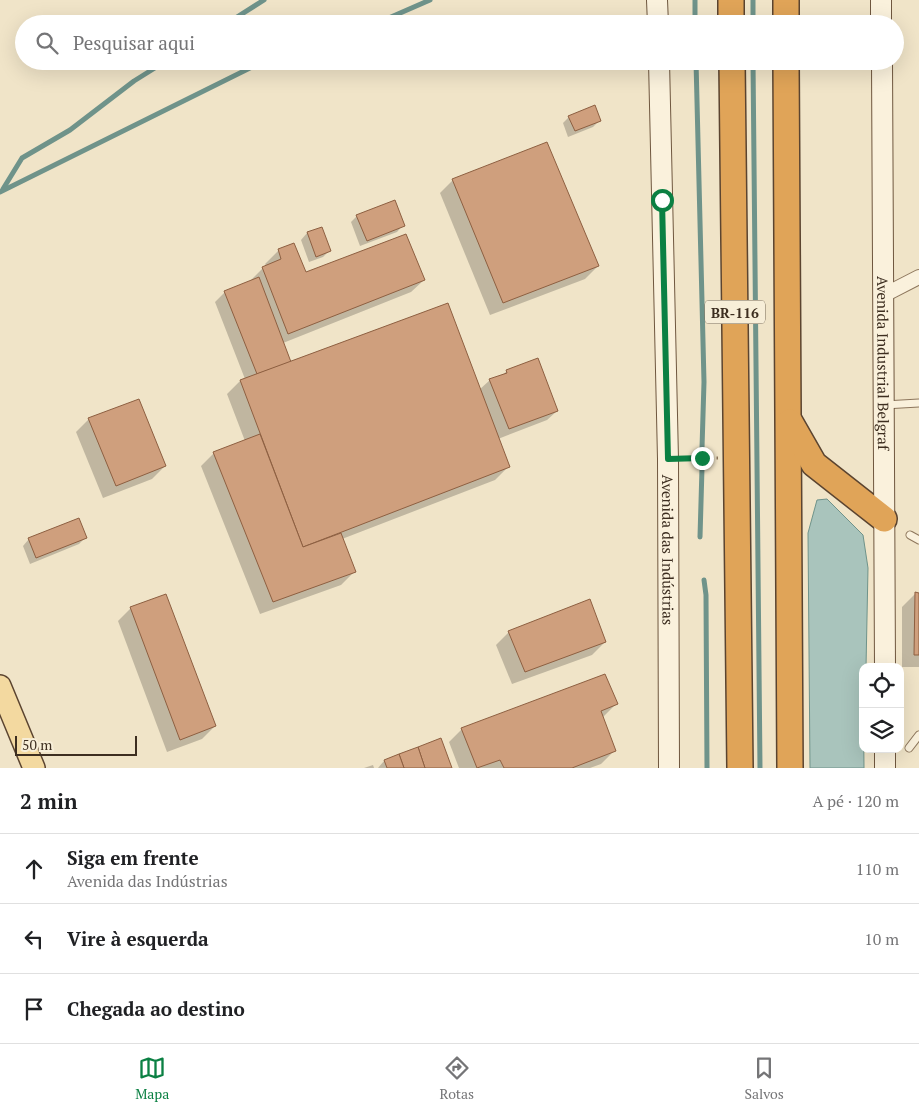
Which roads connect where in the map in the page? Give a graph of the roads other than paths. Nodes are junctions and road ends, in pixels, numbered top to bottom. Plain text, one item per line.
1 (658, 0) edge
2 (731, 0) edge
3 (786, 0) edge
4 (881, 0) edge
5 (658, 15) edge
6 (731, 15) edge
7 (786, 15) edge
8 (881, 15) edge
9 (659, 70) edge
10 (732, 70) edge
11 (786, 70) edge
12 (882, 70) edge
13 (919, 277) edge
14 (884, 295) junction
15 (919, 403) edge
16 (884, 405) junction
17 (789, 420) junction
18 (884, 518) junction
19 (910, 535) dead end
20 (919, 540) edge
21 (885, 663) edge
22 (0, 686) edge
23 (919, 735) edge
24 (909, 748) dead end
25 (885, 753) edge
26 (34, 768) edge
27 (669, 768) edge
28 (740, 768) edge
29 (790, 768) edge
30 (885, 768) edge

1 - 5 main road
2 - 6 highway
3 - 7 highway
4 - 8 main road
9 - 27 main road, Avenida das Indústrias
10 - 28 highway, BR-116
11 - 17 highway
12 - 14 main road, Avenida Industrial Belgraf
13 - 14 street
14 - 16 main road, Avenida Industrial Belgraf
15 - 16 lane
16 - 18 main road, Avenida Industrial Belgraf
17 - 18 highway
17 - 29 highway
18 - 21 main road, Avenida Industrial Belgraf
19 - 20 lane
22 - 26 main road
23 - 24 lane
25 - 30 main road

